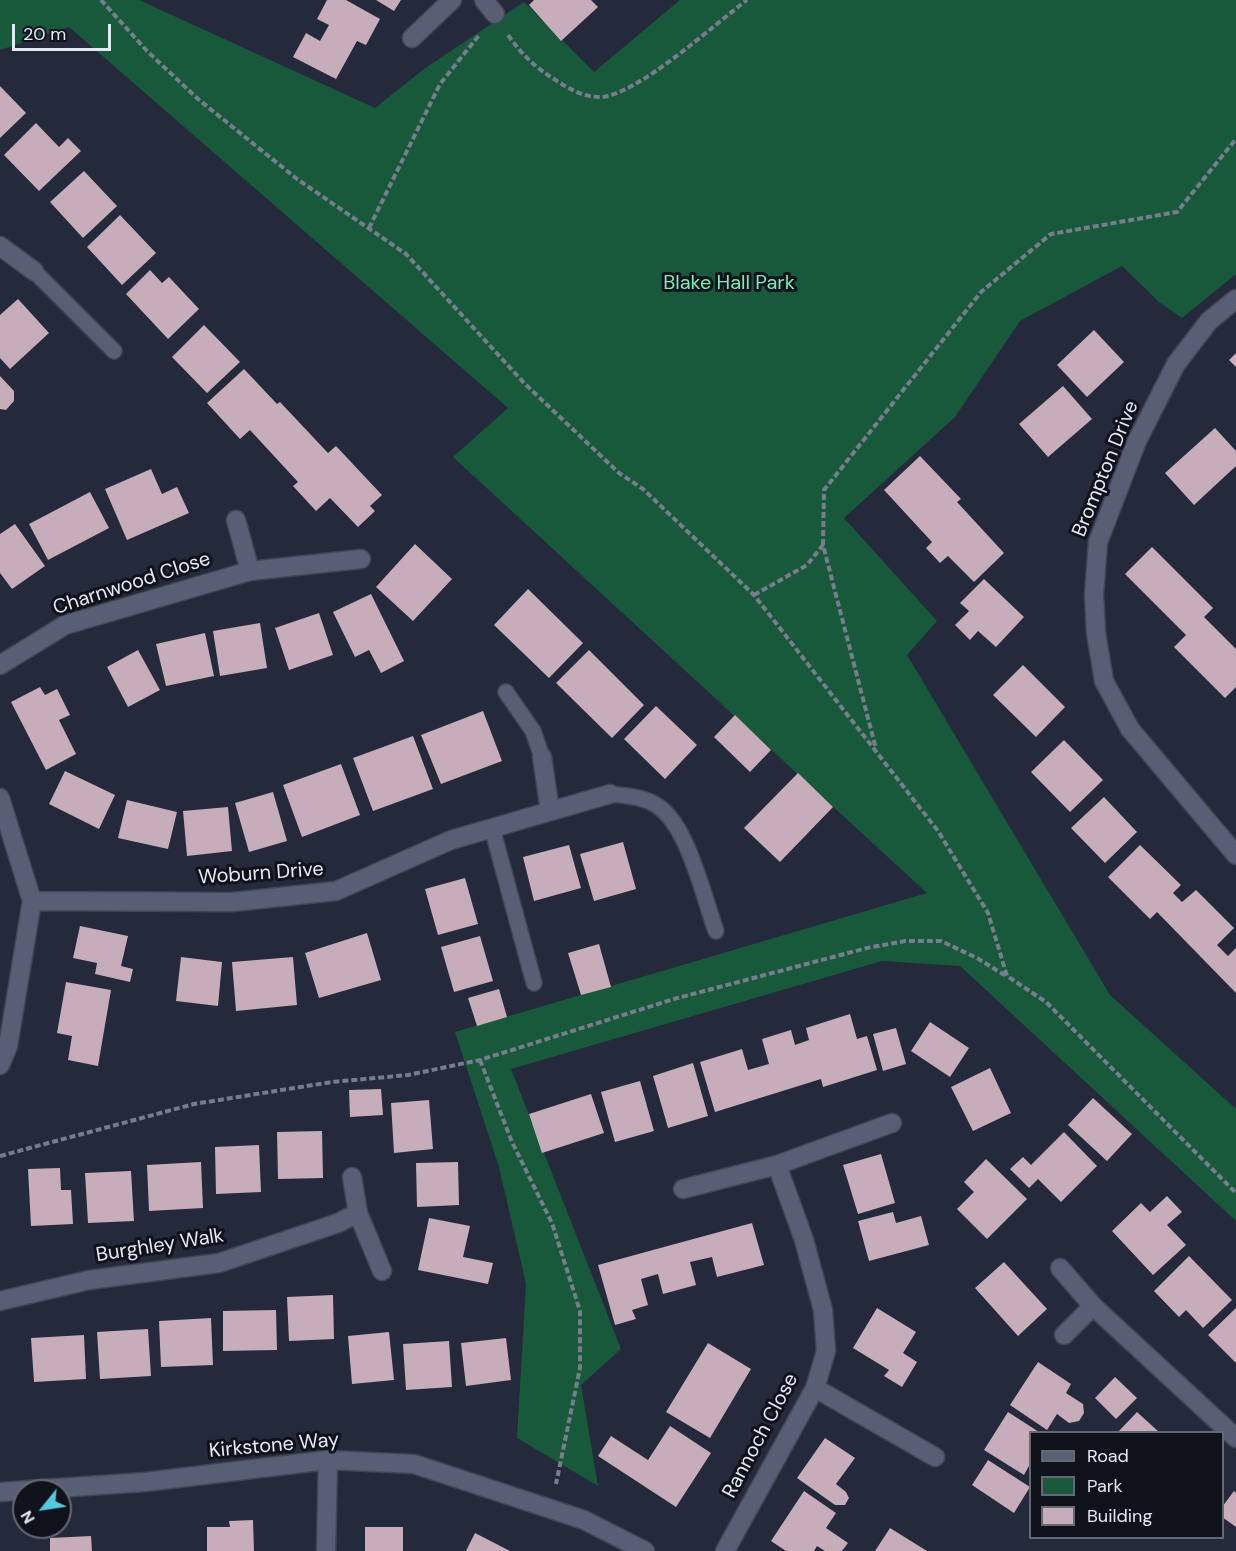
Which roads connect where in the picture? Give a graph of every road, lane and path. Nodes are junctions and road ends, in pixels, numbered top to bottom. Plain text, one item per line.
1 (101, 0) edge
2 (452, 0) edge
3 (747, 0) edge
4 (490, 7) edge
5 (412, 38) dead end
6 (1236, 139) edge
7 (369, 228) junction
8 (0, 246) edge
9 (34, 271) joint
10 (1236, 299) edge
11 (114, 351) dead end
12 (236, 520) dead end
13 (823, 545) junction
14 (361, 559) dead end
15 (250, 571) junction
16 (754, 595) junction
17 (0, 665) edge
18 (506, 692) dead end
19 (877, 753) junction
20 (542, 757) joint
21 (610, 794) joint
22 (0, 798) edge
23 (550, 811) junction
24 (492, 828) junction
25 (1236, 855) edge
26 (32, 900) junction
27 (716, 932) dead end
28 (1007, 976) junction
29 (534, 983) dead end
30 (480, 1060) junction
31 (0, 1065) edge
32 (892, 1123) dead end
33 (0, 1156) edge
34 (777, 1165) junction
35 (352, 1177) dead end
36 (683, 1189) dead end
37 (1236, 1193) edge
38 (358, 1213) junction
39 (1060, 1268) dead end
40 (382, 1271) dead end
41 (0, 1300) edge
42 (1094, 1306) junction
43 (1064, 1335) dead end
44 (815, 1388) junction
45 (1236, 1438) edge
46 (935, 1457) dead end
47 (328, 1460) junction
48 (0, 1492) edge
49 (550, 1509) junction
50 (326, 1551) edge
51 (645, 1551) edge
52 (725, 1551) edge

1 - 7 path
2 - 5 street
3 - 4 path
4 - 7 path
6 - 13 path
7 - 16 path
8 - 9 street
9 - 11 lane
10 - 25 street, Brompton Drive
12 - 15 street
13 - 16 path
13 - 19 path
14 - 15 street, Charnwood Close
15 - 17 street, Charnwood Close
16 - 19 path
18 - 20 lane
19 - 28 path
20 - 23 street
21 - 23 street, Woburn Drive
21 - 27 lane
22 - 26 street
23 - 24 street, Woburn Drive
24 - 26 street, Woburn Drive
24 - 29 lane
26 - 31 street
28 - 30 path
28 - 37 path
30 - 33 path
30 - 49 path
32 - 34 street
34 - 36 street
34 - 44 street, Rannoch Close
35 - 38 street
38 - 40 street
38 - 41 street, Burghley Walk
39 - 42 street
42 - 43 street
42 - 45 street
44 - 46 street
44 - 52 street, Rannoch Close
47 - 48 street, Kirkstone Way
47 - 49 street, Kirkstone Way
47 - 50 street
49 - 51 street, Kirkstone Way

